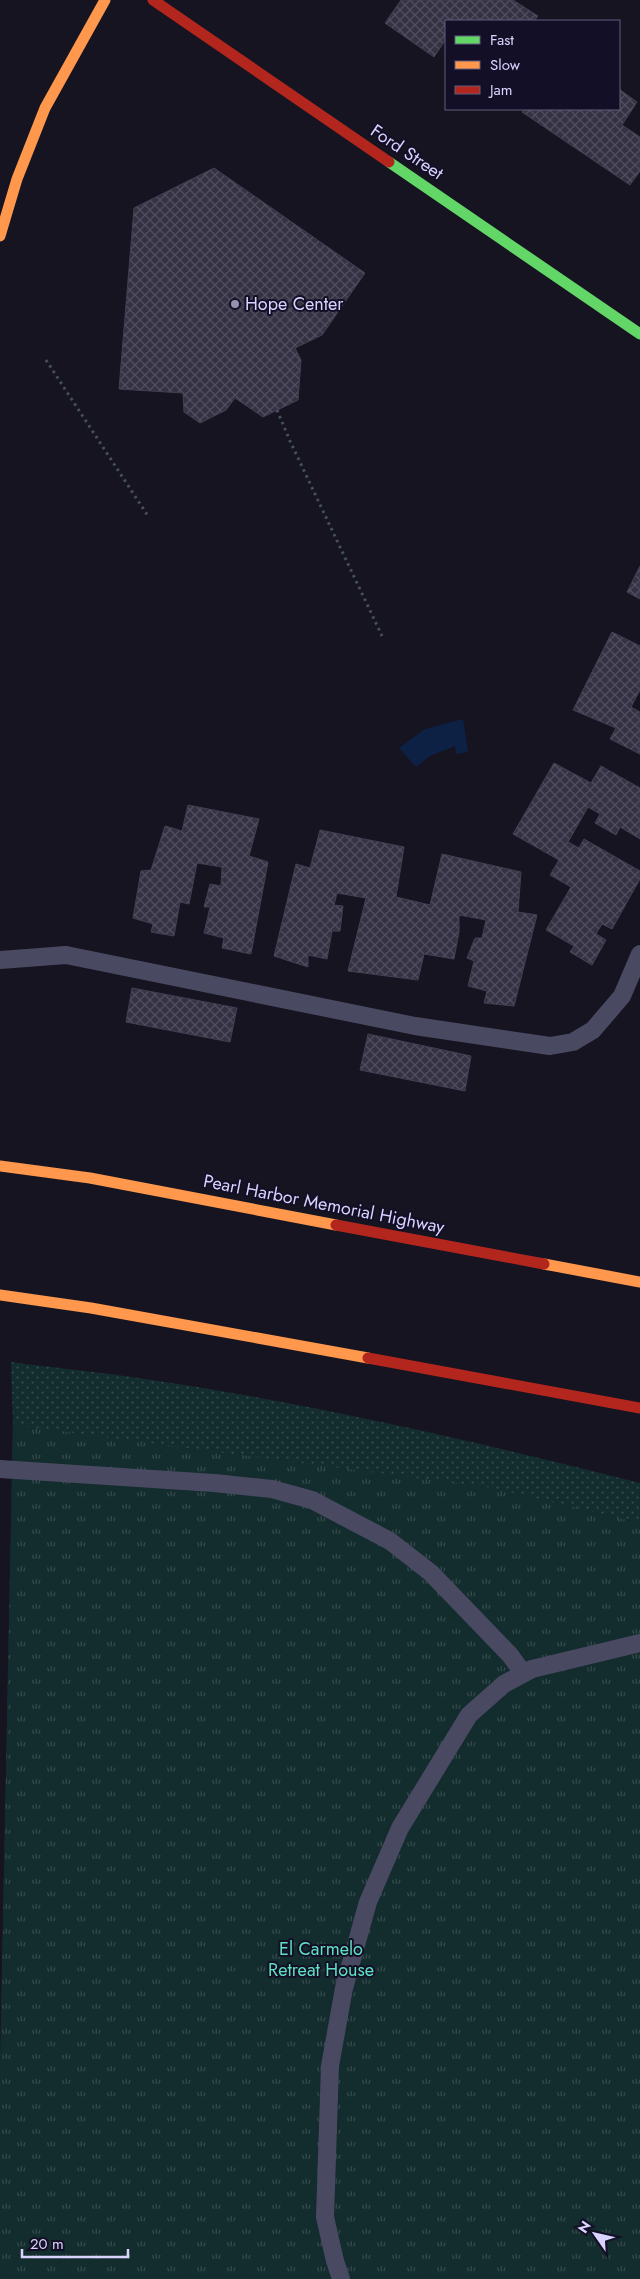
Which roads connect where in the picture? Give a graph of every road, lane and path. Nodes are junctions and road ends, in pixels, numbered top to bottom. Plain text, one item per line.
1 (105, 0) edge
2 (153, 0) edge
3 (0, 236) edge
4 (640, 334) edge
5 (46, 360) dead end
6 (277, 410) dead end
7 (148, 516) dead end
8 (382, 636) dead end
9 (640, 954) edge
10 (0, 960) edge
11 (0, 1166) edge
12 (640, 1282) edge
13 (0, 1295) edge
14 (640, 1408) edge
15 (0, 1469) edge
16 (640, 1643) edge
17 (523, 1673) junction
18 (341, 2279) edge

1 - 3 main road
2 - 4 main road, Ford Street
5 - 7 path
6 - 8 path
9 - 10 lane
11 - 12 main road, Pearl Harbor Memorial Highway
13 - 14 main road
15 - 17 lane
16 - 17 lane
17 - 18 lane

